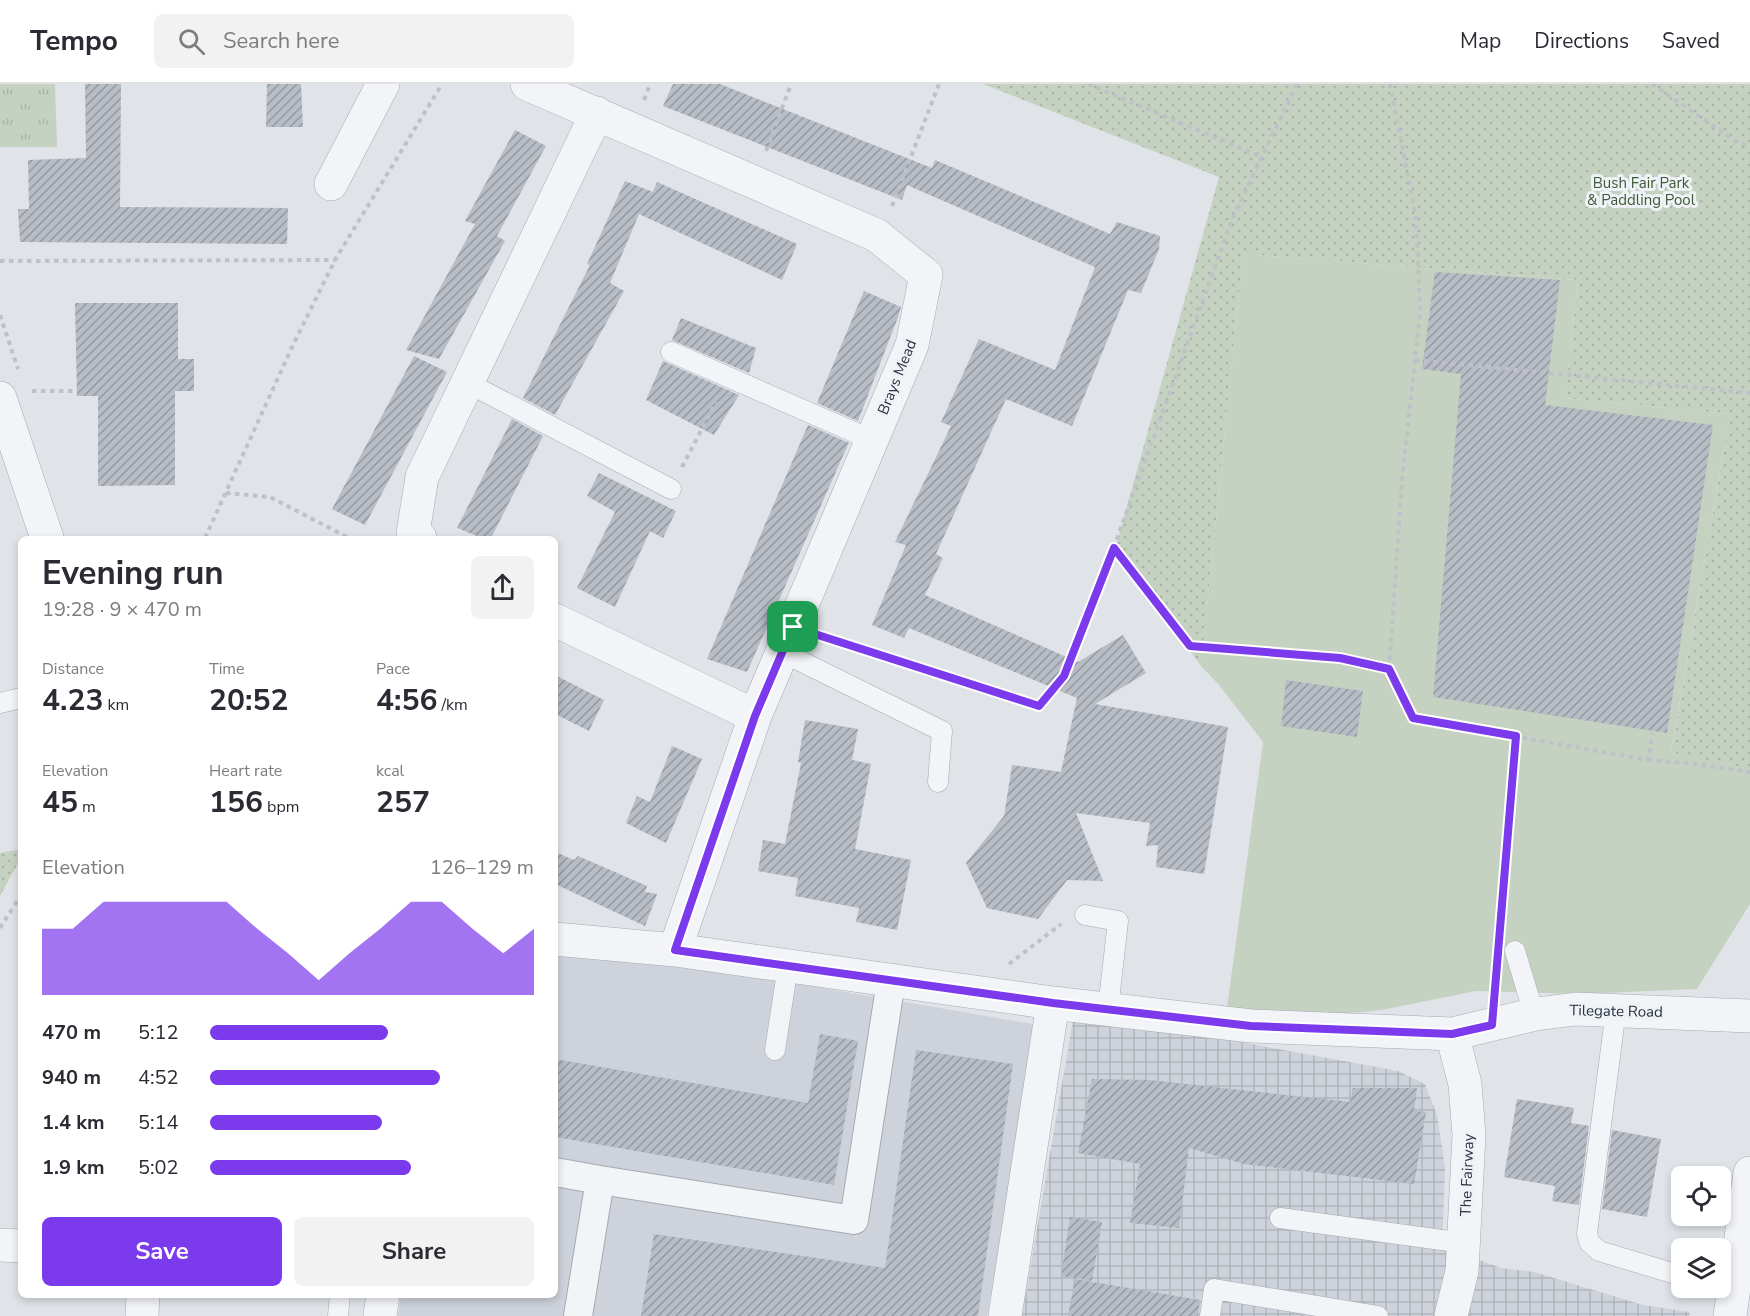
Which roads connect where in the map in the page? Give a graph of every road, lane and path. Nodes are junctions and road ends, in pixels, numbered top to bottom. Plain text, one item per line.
1 (383, 84) edge
2 (442, 84) edge
3 (527, 84) edge
4 (791, 84) edge
5 (939, 84) edge
6 (1088, 84) edge
7 (1297, 84) edge
8 (1390, 84) edge
9 (1652, 84) edge
10 (597, 113) junction
11 (1750, 146) edge
12 (1262, 157) junction
13 (754, 182) junction
14 (331, 184) dead end
15 (879, 238) junction
16 (335, 260) junction
17 (0, 261) edge
18 (671, 351) dead end
19 (1415, 360) junction
20 (729, 377) junction
21 (468, 382) junction
22 (77, 391) dead end
23 (1750, 393) edge
24 (13, 394) edge
25 (872, 440) junction
26 (671, 489) joint
27 (226, 493) junction
28 (47, 536) edge
29 (206, 536) edge
30 (345, 536) edge
31 (417, 536) edge
32 (1114, 548) junction
33 (558, 621) edge
34 (788, 640) junction
35 (1389, 669) junction
36 (18, 699) edge
37 (0, 703) edge
38 (755, 716) junction
39 (1653, 733) dead end
40 (1516, 736) junction
41 (1648, 760) junction
42 (1750, 772) edge
43 (939, 782) dead end
44 (18, 900) edge
45 (1085, 915) joint
46 (0, 928) edge
47 (1499, 933) dead end
48 (558, 939) edge
49 (675, 950) junction
50 (1515, 951) dead end
51 (788, 966) junction
52 (891, 981) junction
53 (991, 994) junction
54 (1053, 1003) junction
55 (1108, 1009) junction
56 (1616, 1010) junction
57 (1534, 1014) junction
58 (1750, 1016) edge
59 (1452, 1034) junction
60 (775, 1050) dead end
61 (558, 1173) edge
62 (1750, 1173) edge
63 (600, 1180) junction
64 (1280, 1218) dead end
65 (1464, 1243) junction
66 (0, 1245) edge
67 (18, 1246) edge
68 (1671, 1273) edge
69 (1731, 1276) edge
70 (143, 1298) edge
71 (340, 1298) edge
72 (382, 1298) edge
73 (142, 1316) edge
74 (338, 1316) edge
75 (380, 1316) edge
76 (578, 1316) edge
77 (1005, 1316) edge
78 (1210, 1316) edge
79 (1378, 1316) edge
80 (1451, 1316) edge

1 - 14 street
2 - 16 path
3 - 10 street, Brays Mead
4 - 13 path
5 - 15 path
6 - 12 path
7 - 12 path
8 - 19 path
9 - 11 path
10 - 13 street, Brays Mead
10 - 21 street
12 - 32 path
13 - 15 street, Brays Mead
15 - 25 street, Brays Mead
16 - 17 path
16 - 27 path
18 - 20 lane
19 - 23 path
19 - 35 path
20 - 25 lane
20 - 26 path
21 - 26 lane
21 - 31 street
22 - 24 path
24 - 28 street
25 - 34 street, Brays Mead
27 - 29 path
27 - 30 path
32 - 34 path
32 - 35 path
33 - 38 street
34 - 38 street, Brays Mead
34 - 43 lane
35 - 40 path
36 - 37 lane
38 - 49 street, Brays Mead
39 - 41 path
40 - 41 path
40 - 47 path
41 - 42 path
44 - 46 path
45 - 53 path
45 - 55 lane
48 - 49 street, Tilegate Road
49 - 51 street, Tilegate Road
50 - 57 lane
51 - 52 street, Tilegate Road
51 - 60 lane
52 - 53 street, Tilegate Road
52 - 63 street
53 - 54 street, Tilegate Road
54 - 55 street, Tilegate Road
54 - 77 street
55 - 59 street, Tilegate Road
56 - 57 street, Tilegate Road
56 - 58 street, Tilegate Road
56 - 68 lane
57 - 59 street, Tilegate Road
59 - 65 street, The Fairway
61 - 63 street
62 - 69 street
63 - 76 street
64 - 65 lane
65 - 80 street, The Fairway
66 - 67 street
70 - 73 street
71 - 74 lane
72 - 75 street
78 - 79 lane

